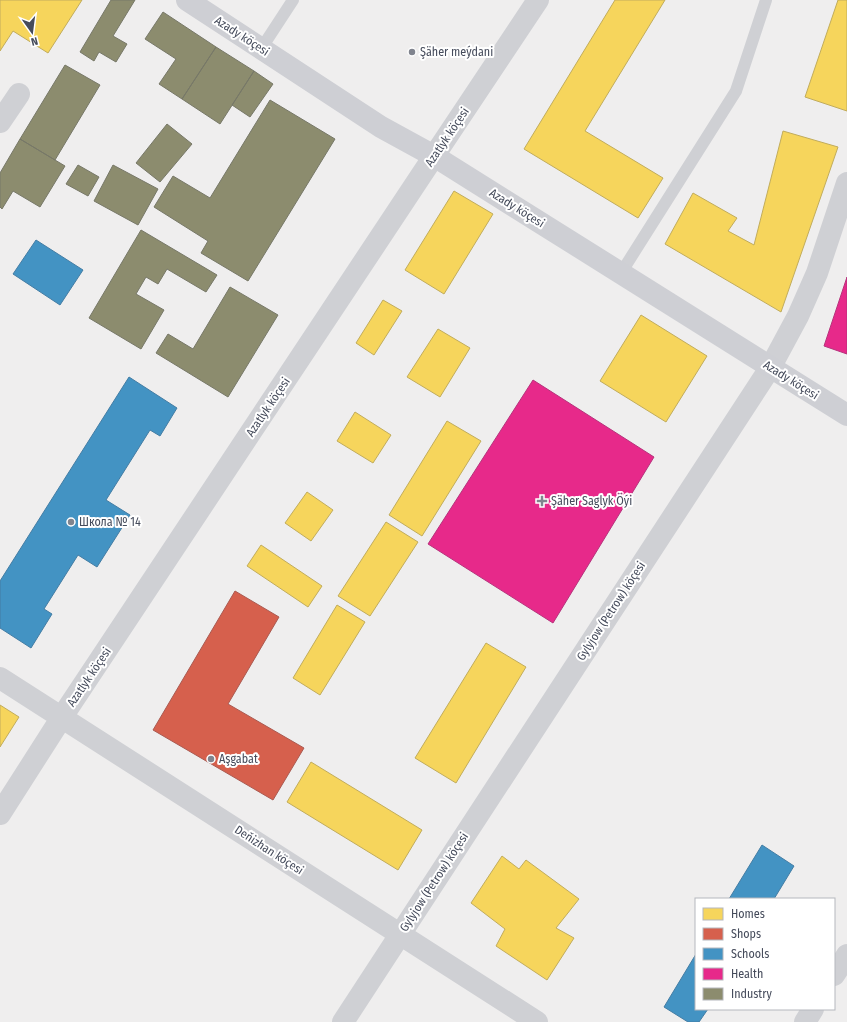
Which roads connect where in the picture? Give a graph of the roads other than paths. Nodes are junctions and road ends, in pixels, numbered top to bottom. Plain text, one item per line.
1 (187, 0) edge
2 (293, 0) edge
3 (538, 0) edge
4 (766, 0) edge
5 (261, 49) junction
6 (19, 94) dead end
7 (0, 122) edge
8 (434, 156) junction
9 (847, 183) edge
10 (621, 273) junction
11 (770, 368) junction
12 (847, 415) edge
13 (0, 678) edge
14 (62, 717) junction
15 (0, 814) edge
16 (400, 934) junction
17 (847, 955) edge
18 (835, 973) edge
19 (812, 1010) edge
20 (343, 1022) edge
21 (537, 1022) edge
22 (805, 1022) edge

1 - 5 main road, Azady köçesi
2 - 5 lane
3 - 8 street, Azatlyk köçesi
4 - 10 lane
5 - 8 main road, Azady köçesi
6 - 7 street
8 - 10 main road, Azady köçesi
8 - 14 street, Azatlyk köçesi
9 - 11 street, Gylyjow (Petrow) köçesi
10 - 11 main road, Azady köçesi
11 - 12 main road, Azady köçesi
11 - 16 street, Gylyjow (Petrow) köçesi
13 - 14 street, Deňizhan köçesi
14 - 15 street, Azatlyk köçesi
14 - 16 street, Deňizhan köçesi
16 - 20 street, Gylyjow (Petrow) köçesi
16 - 21 street, Deňizhan köçesi
17 - 18 street
19 - 22 street

